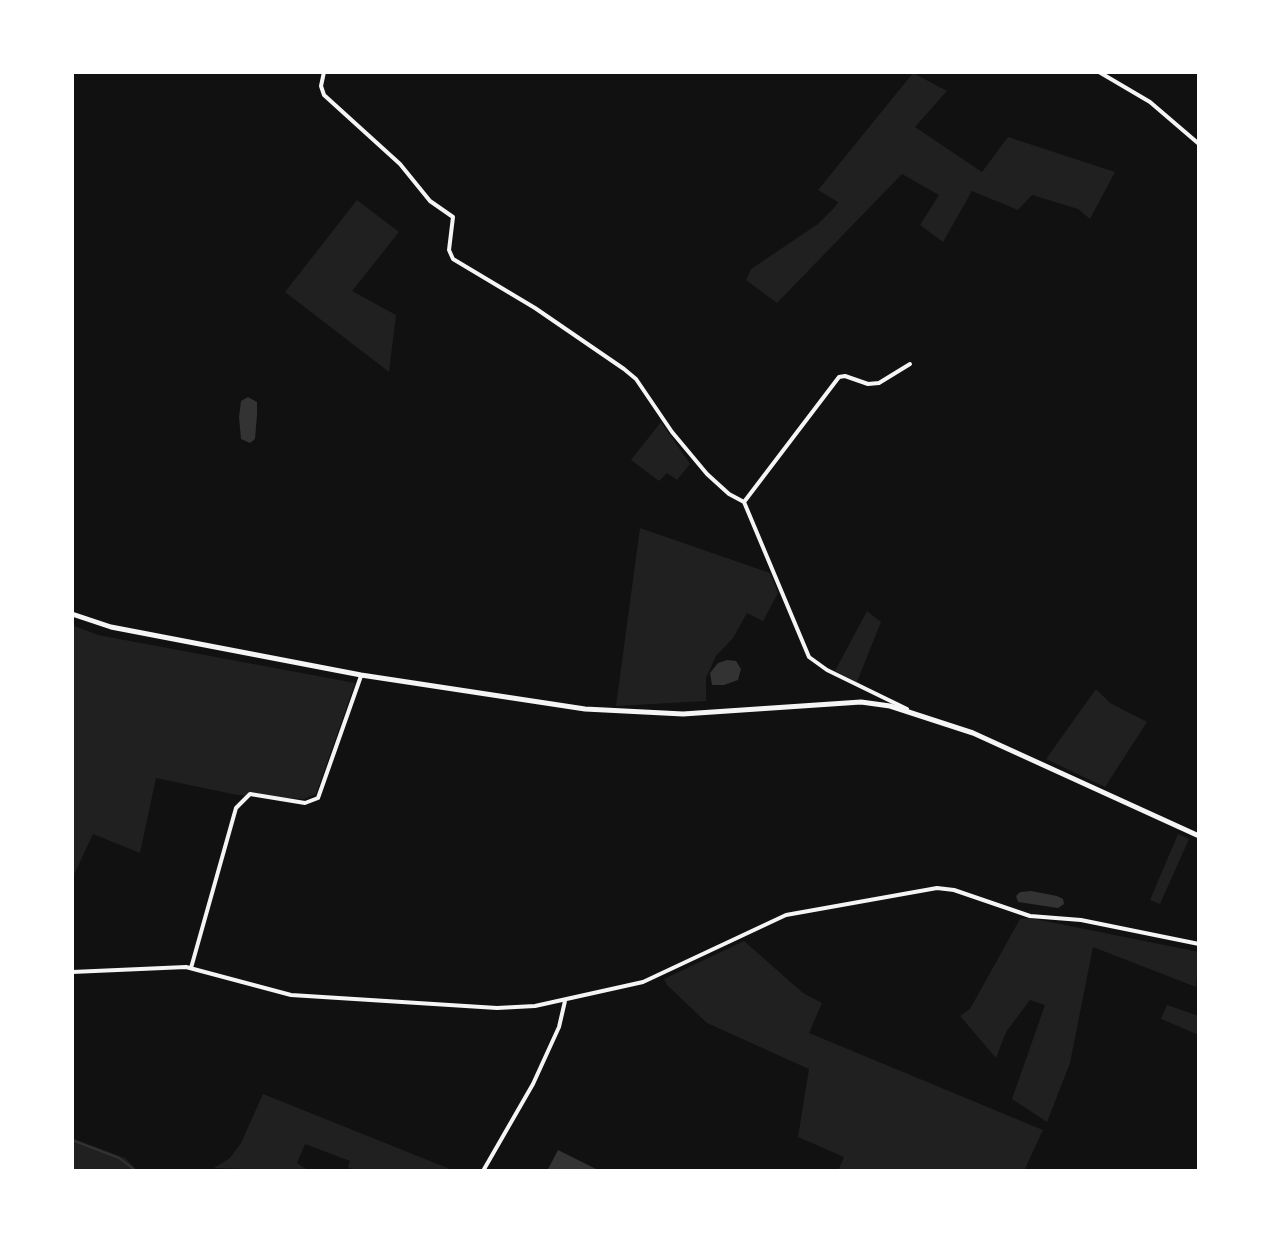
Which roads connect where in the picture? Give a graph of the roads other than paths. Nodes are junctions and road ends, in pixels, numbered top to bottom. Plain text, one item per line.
1 (324, 72) edge
2 (1099, 72) edge
3 (1199, 144) edge
4 (910, 364) dead end
5 (744, 502) junction
6 (72, 614) edge
7 (361, 675) junction
8 (907, 709) junction
9 (1199, 836) edge
10 (1199, 944) edge
11 (191, 968) junction
12 (72, 972) edge
13 (565, 1001) junction
14 (483, 1171) edge

1 - 5 street
2 - 3 street
4 - 5 street
5 - 8 street
6 - 7 street
7 - 8 street
7 - 11 street
8 - 9 street
10 - 13 street
11 - 12 street
11 - 13 street
13 - 14 street

